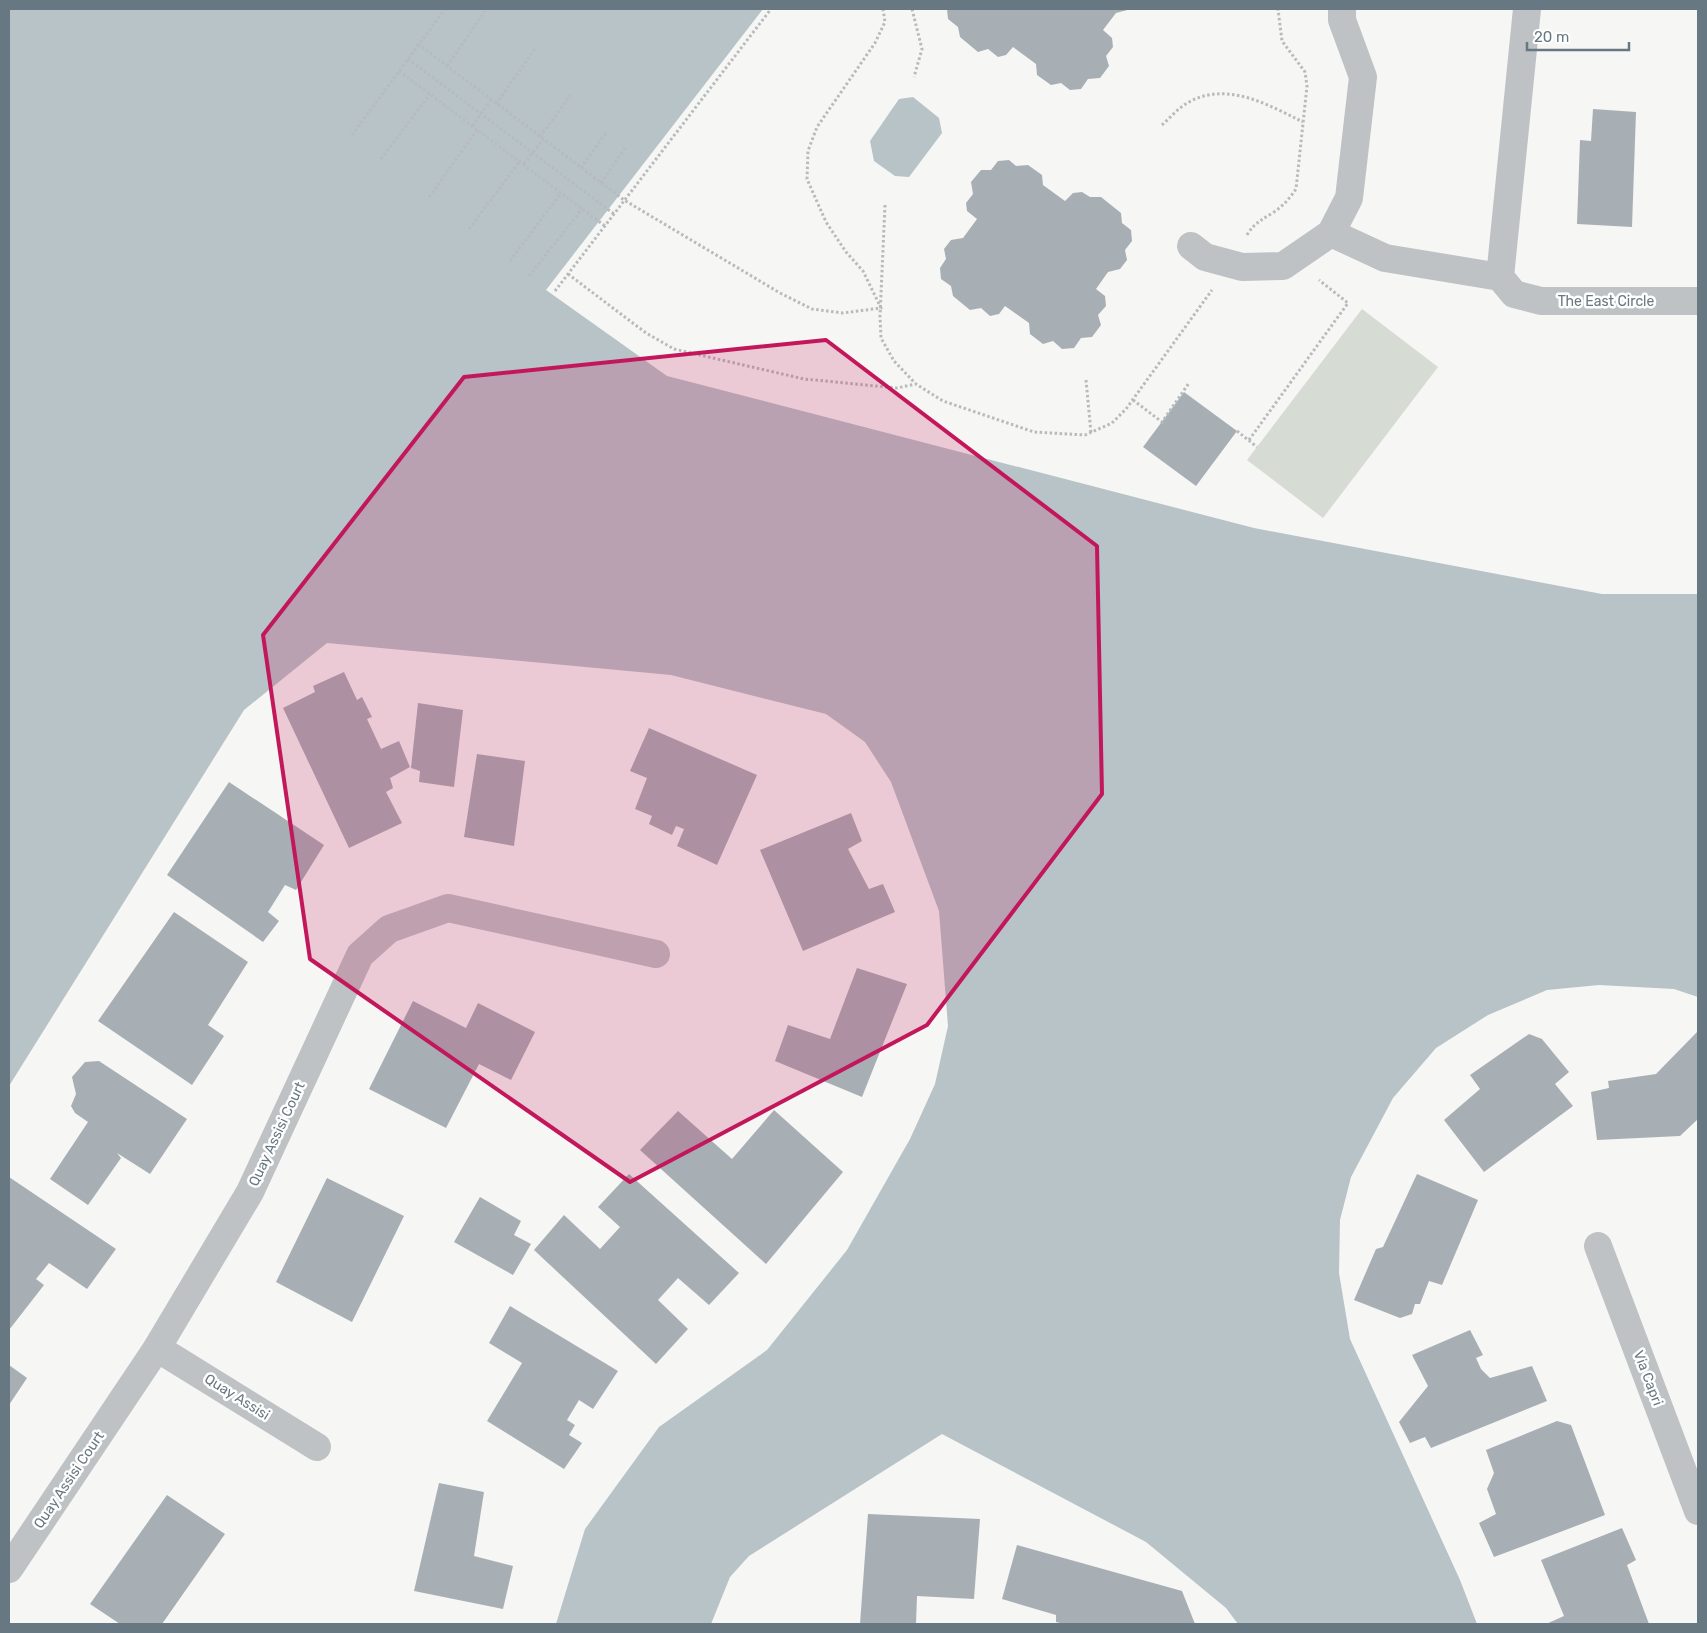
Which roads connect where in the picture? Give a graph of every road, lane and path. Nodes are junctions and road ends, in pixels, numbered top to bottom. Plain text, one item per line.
1 (445, 9) edge
2 (771, 9) edge
3 (883, 9) edge
4 (912, 9) edge
5 (1278, 9) edge
6 (1342, 9) edge
7 (1527, 9) edge
8 (485, 11) dead end
9 (418, 44) junction
10 (534, 50) dead end
11 (408, 59) junction
12 (447, 66) junction
13 (399, 71) junction
14 (914, 77) dead end
15 (572, 93) dead end
16 (430, 94) junction
17 (491, 100) junction
18 (496, 104) junction
19 (481, 114) junction
20 (1303, 122) junction
21 (1162, 125) dead end
22 (472, 126) junction
23 (477, 130) junction
24 (607, 131) dead end
25 (352, 135) dead end
26 (541, 138) junction
27 (625, 148) dead end
28 (532, 153) junction
29 (381, 159) dead end
30 (520, 161) junction
31 (524, 164) junction
32 (581, 168) junction
33 (602, 183) junction
34 (561, 193) junction
35 (429, 197) dead end
36 (624, 200) junction
37 (885, 205) dead end
38 (582, 209) junction
39 (614, 214) junction
40 (605, 226) junction
41 (469, 229) dead end
42 (1331, 233) junction
43 (1244, 240) dead end
44 (1191, 246) dead end
45 (510, 261) dead end
46 (568, 274) junction
47 (529, 276) dead end
48 (1313, 276) dead end
49 (1216, 285) dead end
50 (1507, 286) junction
51 (555, 291) dead end
52 (1698, 301) edge
53 (881, 308) junction
54 (1086, 380) dead end
55 (1189, 383) dead end
56 (916, 384) junction
57 (1133, 400) junction
58 (1237, 431) dead end
59 (1091, 433) junction
60 (1249, 440) junction
61 (1258, 447) dead end
62 (656, 954) dead end
63 (1598, 1246) dead end
64 (157, 1348) junction
65 (317, 1447) dead end
66 (1698, 1511) edge
67 (9, 1569) edge

1 - 9 path
2 - 36 path
3 - 53 path
4 - 14 path
5 - 20 path
6 - 42 street
7 - 50 street
8 - 12 path
9 - 11 path
9 - 12 path
10 - 18 path
11 - 13 path
11 - 19 path
12 - 17 path
13 - 16 path
13 - 25 path
15 - 26 path
16 - 22 path
16 - 29 path
17 - 18 path
17 - 19 path
18 - 26 path
19 - 22 path
19 - 28 path
20 - 21 path
20 - 43 path
22 - 23 path
23 - 30 path
23 - 35 path
24 - 32 path
26 - 28 path
26 - 32 path
27 - 33 path
28 - 31 path
28 - 39 path
30 - 31 path
30 - 41 path
31 - 34 path
32 - 33 path
33 - 36 path
34 - 38 path
34 - 45 path
36 - 39 path
36 - 53 path
37 - 53 path
38 - 40 path
38 - 47 path
39 - 40 path
40 - 46 path
42 - 44 street
42 - 50 street, The East Circle
46 - 51 path
46 - 56 path
48 - 60 path
49 - 57 path
50 - 52 street, The East Circle
53 - 56 path
54 - 59 path
55 - 57 path
56 - 59 path
57 - 59 path
58 - 60 path
60 - 61 path
62 - 64 street, Quay Assisi Court
63 - 66 street, Via Capri
64 - 65 street, Quay Assisi
64 - 67 street, Quay Assisi Court

